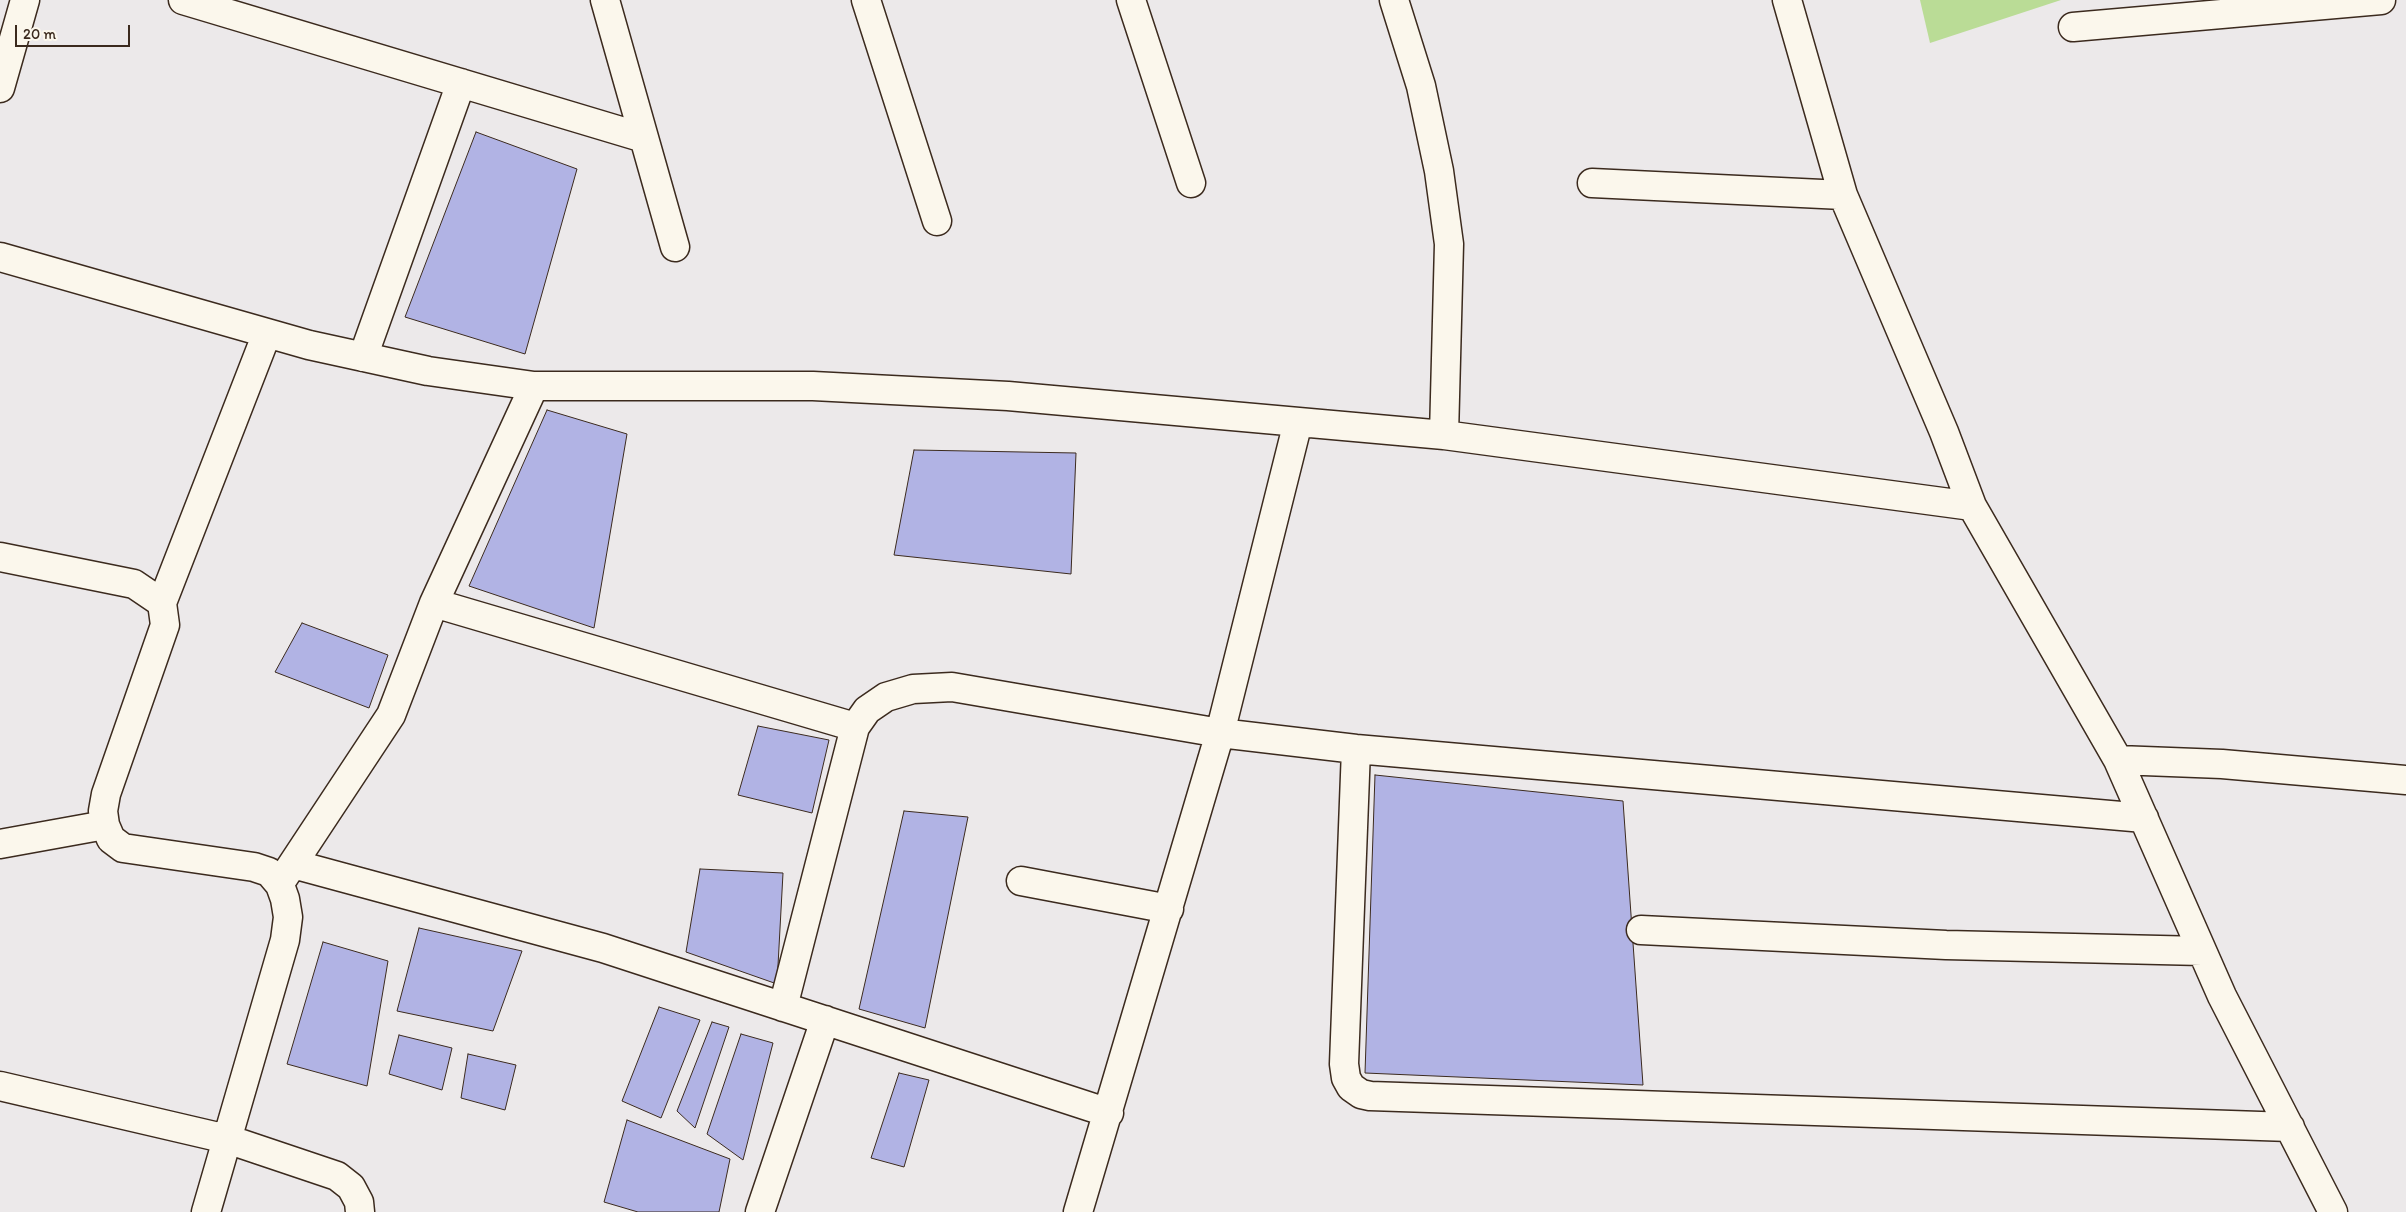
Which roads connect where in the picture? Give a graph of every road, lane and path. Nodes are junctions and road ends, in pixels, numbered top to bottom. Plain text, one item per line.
1 (25, 0) edge
2 (183, 0) edge
3 (605, 0) edge
4 (866, 0) edge
5 (1131, 0) edge
6 (1394, 0) edge
7 (1787, 0) edge
8 (2380, 0) edge
9 (2073, 27) dead end
10 (461, 83) junction
11 (0, 88) edge
12 (644, 138) junction
13 (1191, 183) dead end
14 (1592, 183) dead end
15 (1843, 195) junction
16 (937, 221) dead end
17 (675, 247) dead end
18 (0, 258) edge
19 (267, 333) junction
20 (363, 357) junction
21 (534, 386) junction
22 (1298, 422) junction
23 (1444, 435) junction
24 (1972, 506) junction
25 (0, 557) edge
26 (162, 603) junction
27 (434, 604) junction
28 (854, 727) junction
29 (1220, 732) junction
30 (1356, 749) junction
31 (2118, 760) junction
32 (2406, 780) edge
33 (2144, 818) junction
34 (105, 825) junction
35 (0, 844) edge
36 (286, 875) junction
37 (1021, 881) dead end
38 (1169, 909) junction
39 (1641, 930) dead end
40 (2202, 950) junction
41 (783, 1007) junction
42 (825, 1020) junction
43 (0, 1086) edge
44 (1109, 1113) junction
45 (2290, 1127) junction
46 (227, 1139) junction
47 (206, 1212) edge
48 (360, 1212) edge
49 (760, 1212) edge
50 (1078, 1212) edge
51 (2333, 1212) edge

1 - 11 street
2 - 10 street
3 - 12 street
4 - 16 street
5 - 13 street
6 - 23 street
7 - 15 street
8 - 9 street
10 - 12 street
10 - 20 street
12 - 17 street
14 - 15 street
15 - 24 street
18 - 19 street
19 - 20 street
19 - 26 street
20 - 21 street
21 - 22 street
21 - 27 street
22 - 23 street
22 - 29 street
23 - 24 street
24 - 31 street
25 - 26 street
26 - 34 street
27 - 28 street
27 - 36 street
28 - 29 street
28 - 41 street
29 - 30 street
29 - 38 street
30 - 33 street
30 - 45 street
31 - 32 street
31 - 33 street
33 - 40 street
34 - 35 street
34 - 36 street
36 - 41 street
36 - 46 street
37 - 38 street
38 - 44 street
39 - 40 street
40 - 45 street
41 - 42 street
42 - 44 street
42 - 49 street
43 - 46 street
44 - 50 street
45 - 51 street
46 - 47 street
46 - 48 street

